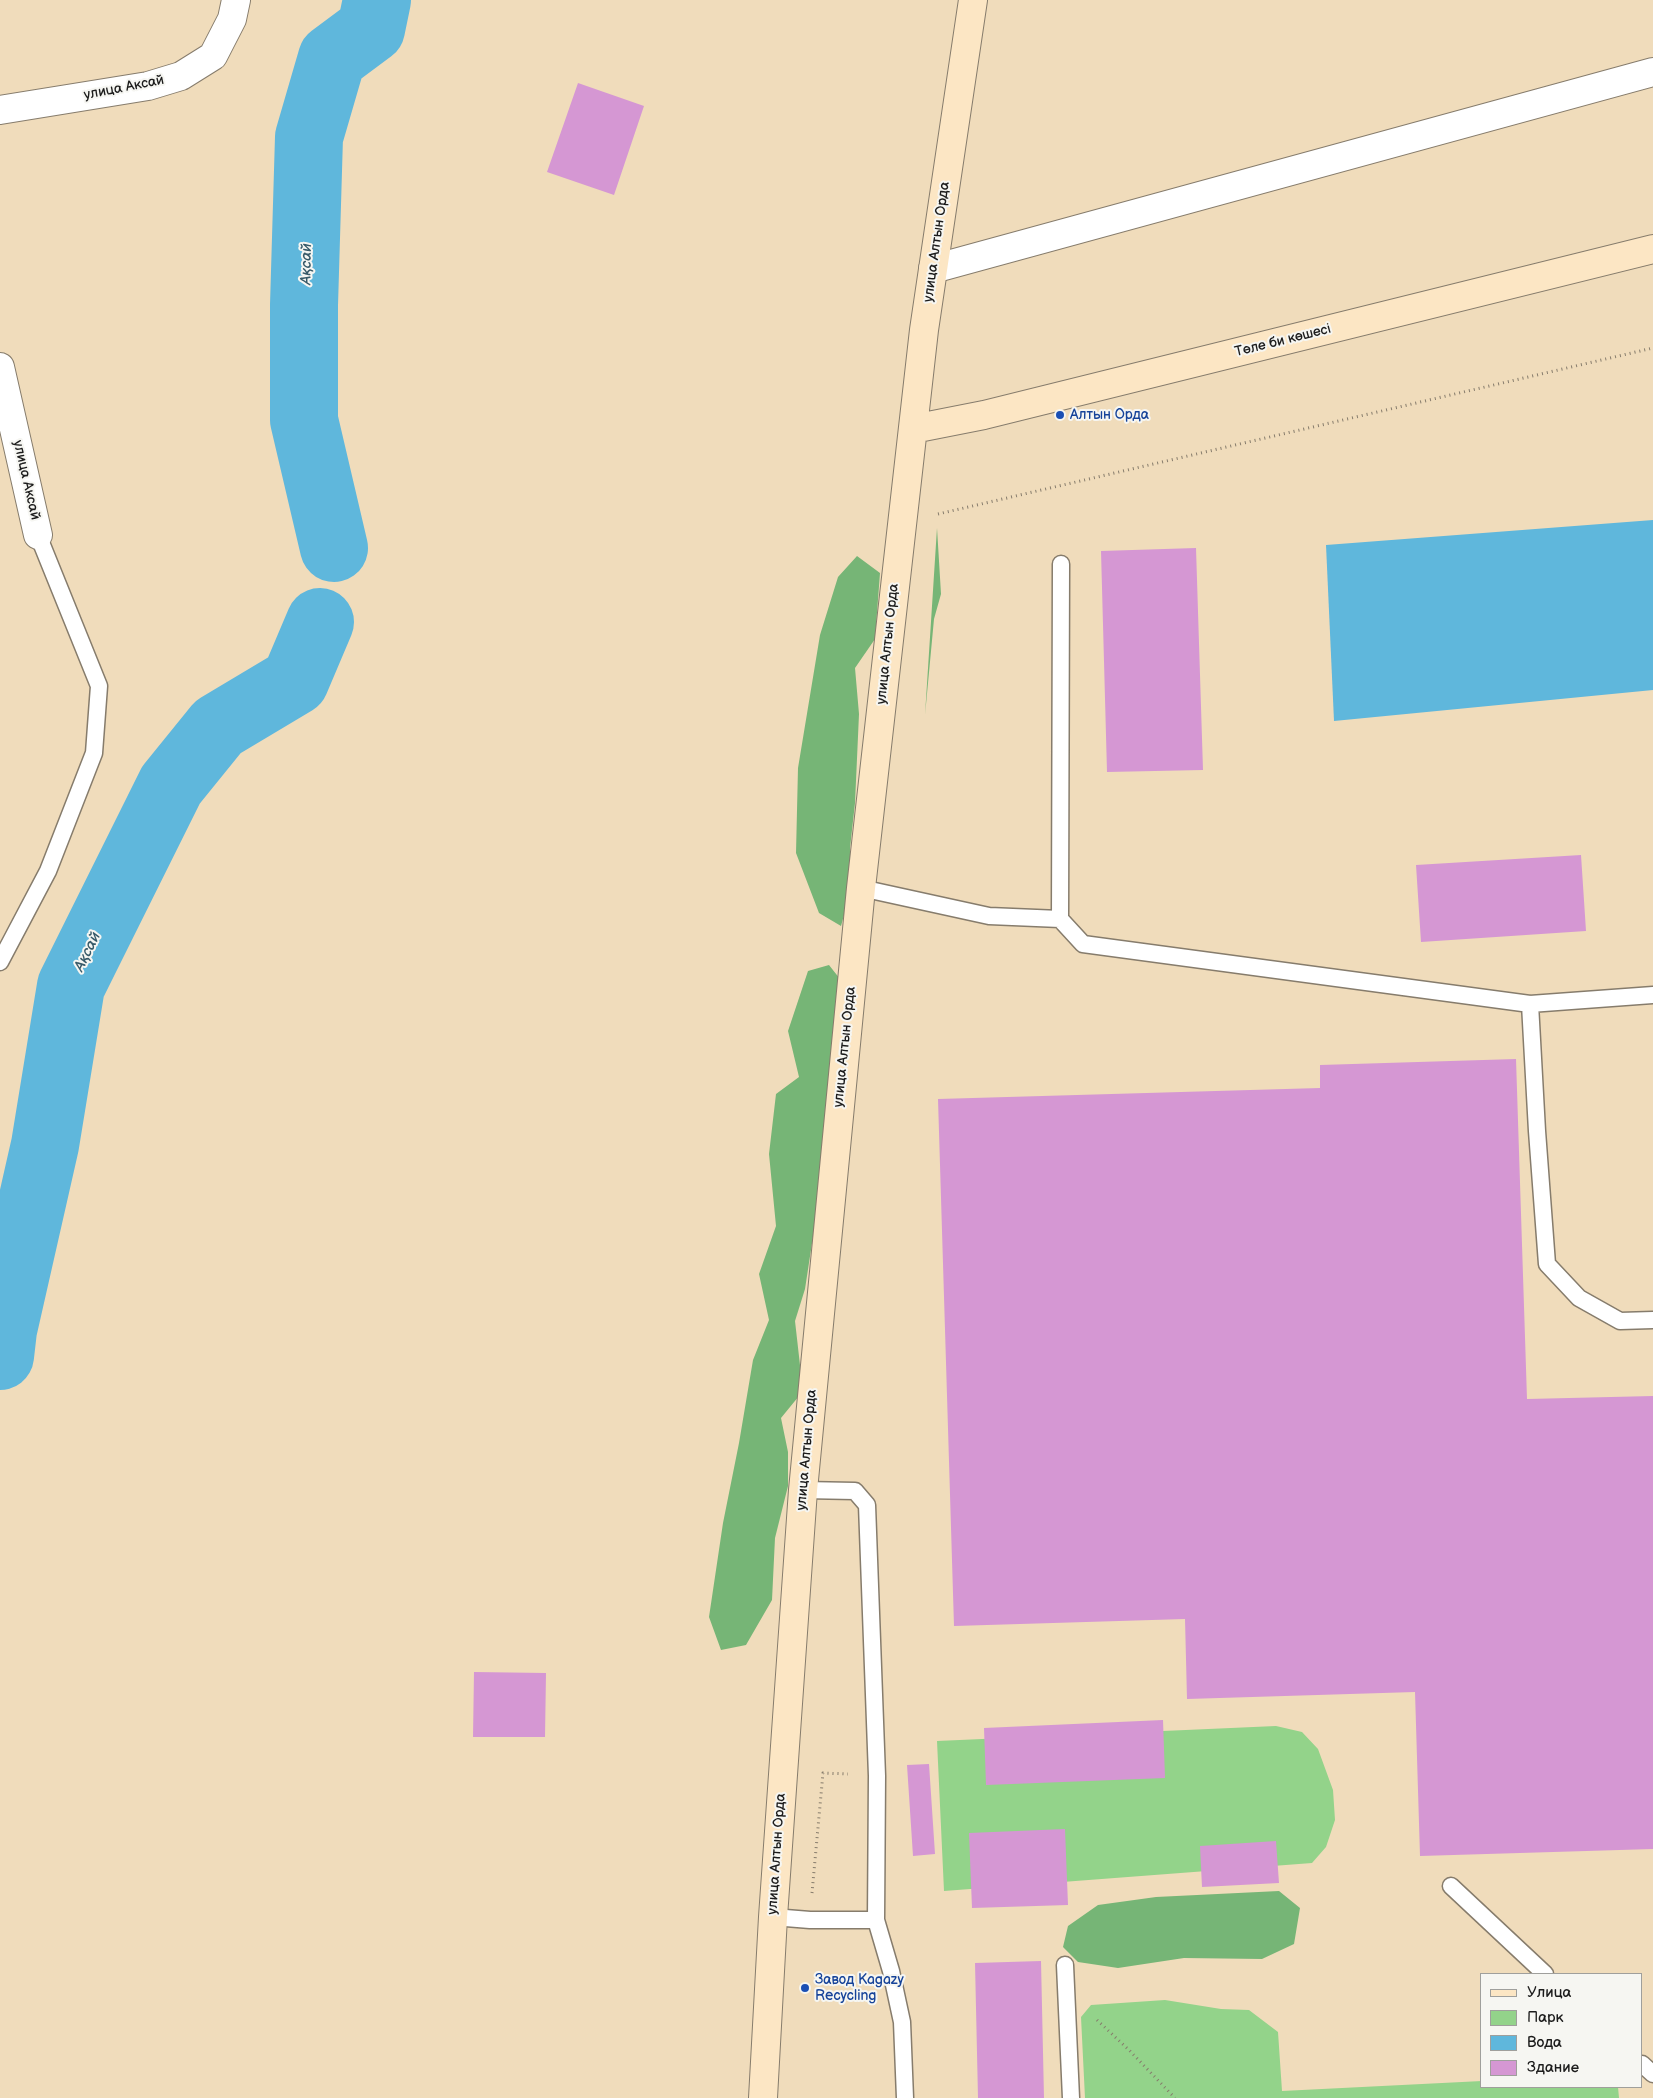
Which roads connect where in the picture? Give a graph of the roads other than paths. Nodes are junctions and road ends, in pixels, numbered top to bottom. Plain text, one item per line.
1 (236, 0) edge
2 (973, 0) edge
3 (1653, 72) edge
4 (0, 110) edge
5 (1653, 249) edge
6 (933, 269) junction
7 (0, 367) edge
8 (913, 428) junction
9 (38, 535) joint
10 (1061, 564) dead end
11 (861, 888) junction
12 (1060, 919) junction
13 (0, 962) edge
14 (1653, 996) edge
15 (1530, 1004) junction
16 (1653, 1320) edge
17 (803, 1490) junction
18 (1451, 1886) dead end
19 (773, 1917) junction
20 (876, 1920) junction
21 (1065, 1965) dead end
22 (1544, 1973) edge
23 (1643, 2065) edge
24 (1653, 2074) edge
25 (763, 2098) edge
26 (905, 2098) edge
27 (1071, 2098) edge

1 - 4 street, улица Аксай
2 - 6 main road, улица Алтын Орда
3 - 6 street
5 - 8 main road, Төле би көшесі
6 - 8 main road, улица Алтын Орда
7 - 9 street, улица Аксай
8 - 11 main road, улица Алтын Орда
9 - 13 lane
10 - 12 lane
11 - 12 lane
11 - 17 main road, улица Алтын Орда
12 - 15 lane
14 - 15 lane
15 - 16 lane
17 - 19 main road, улица Алтын Орда
17 - 20 lane
18 - 22 lane
19 - 20 lane
19 - 25 main road, улица Алтын Орда
20 - 26 lane
21 - 27 lane
23 - 24 lane

